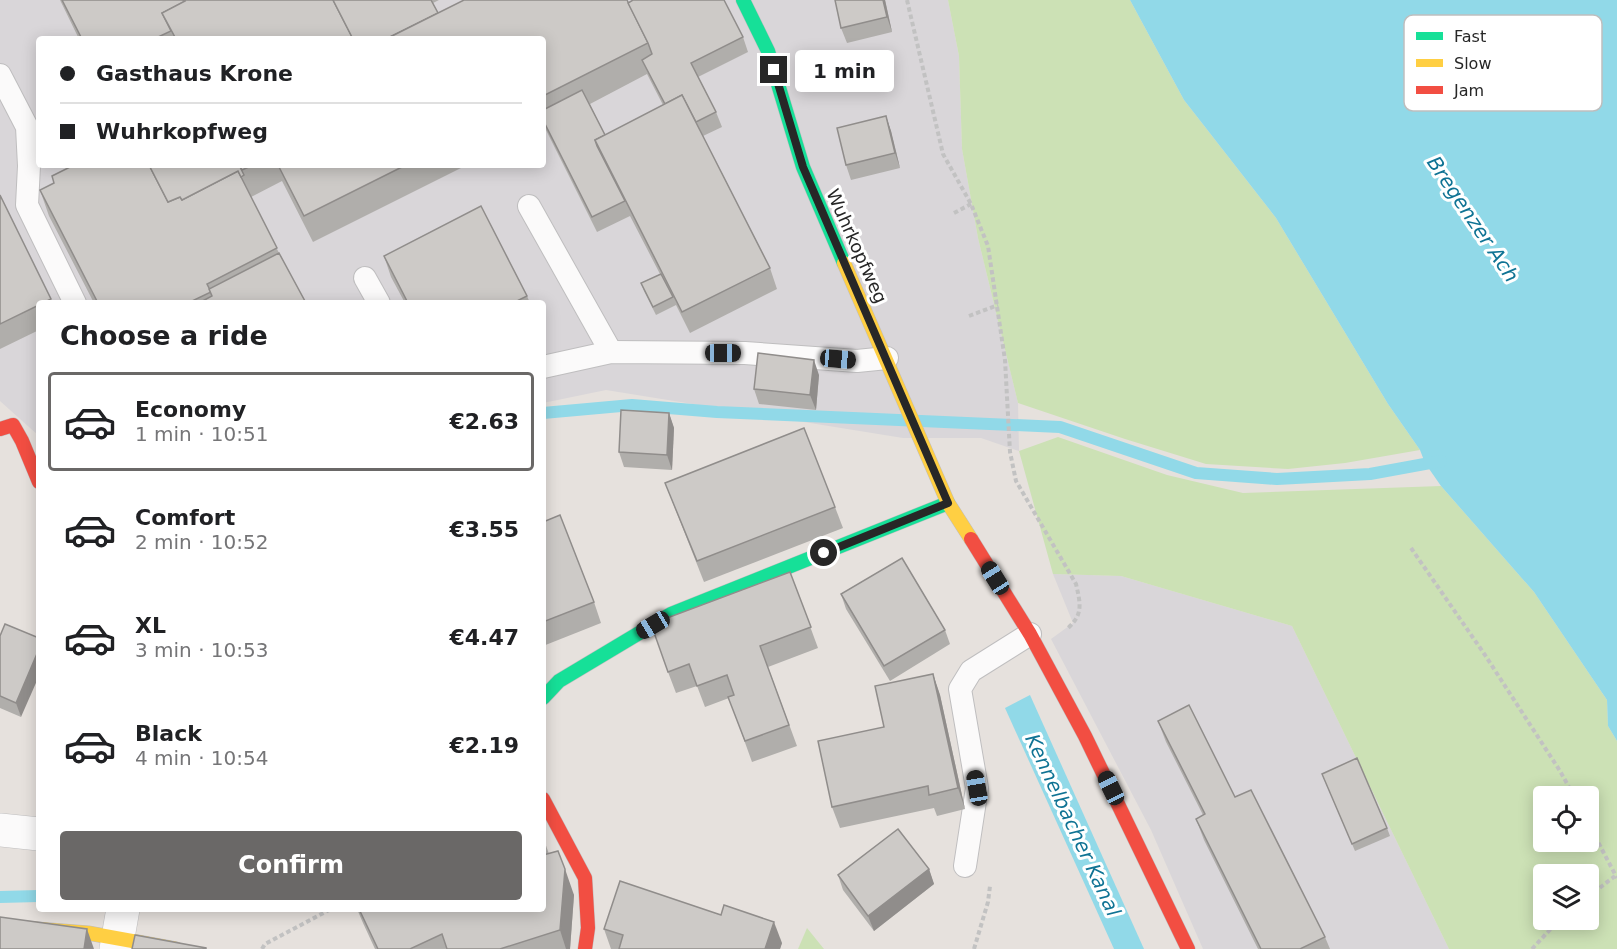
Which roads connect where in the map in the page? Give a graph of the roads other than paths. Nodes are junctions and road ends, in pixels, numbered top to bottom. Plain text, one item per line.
1 (743, 0) edge
2 (0, 75) edge
3 (529, 206) dead end
4 (365, 278) dead end
5 (74, 300) edge
6 (376, 300) edge
7 (611, 352) junction
8 (886, 358) junction
9 (546, 366) edge
10 (0, 429) edge
11 (36, 475) edge
12 (948, 503) junction
13 (1033, 641) junction
14 (546, 695) edge
15 (546, 806) edge
16 (0, 830) edge
17 (36, 834) edge
18 (965, 866) dead end
19 (0, 926) edge
20 (120, 928) edge
21 (176, 949) edge
22 (585, 949) edge
23 (1188, 949) edge

1 - 8 street, Wuhrkopfweg
2 - 5 lane
3 - 7 lane
4 - 6 lane
7 - 8 lane
7 - 9 lane
8 - 12 street, Wuhrkopfweg
10 - 11 street
12 - 13 street, Wuhrkopfweg
12 - 14 street
13 - 18 lane
13 - 23 street, Wuhrkopfweg
15 - 22 street
16 - 17 street
19 - 20 street
20 - 21 street

